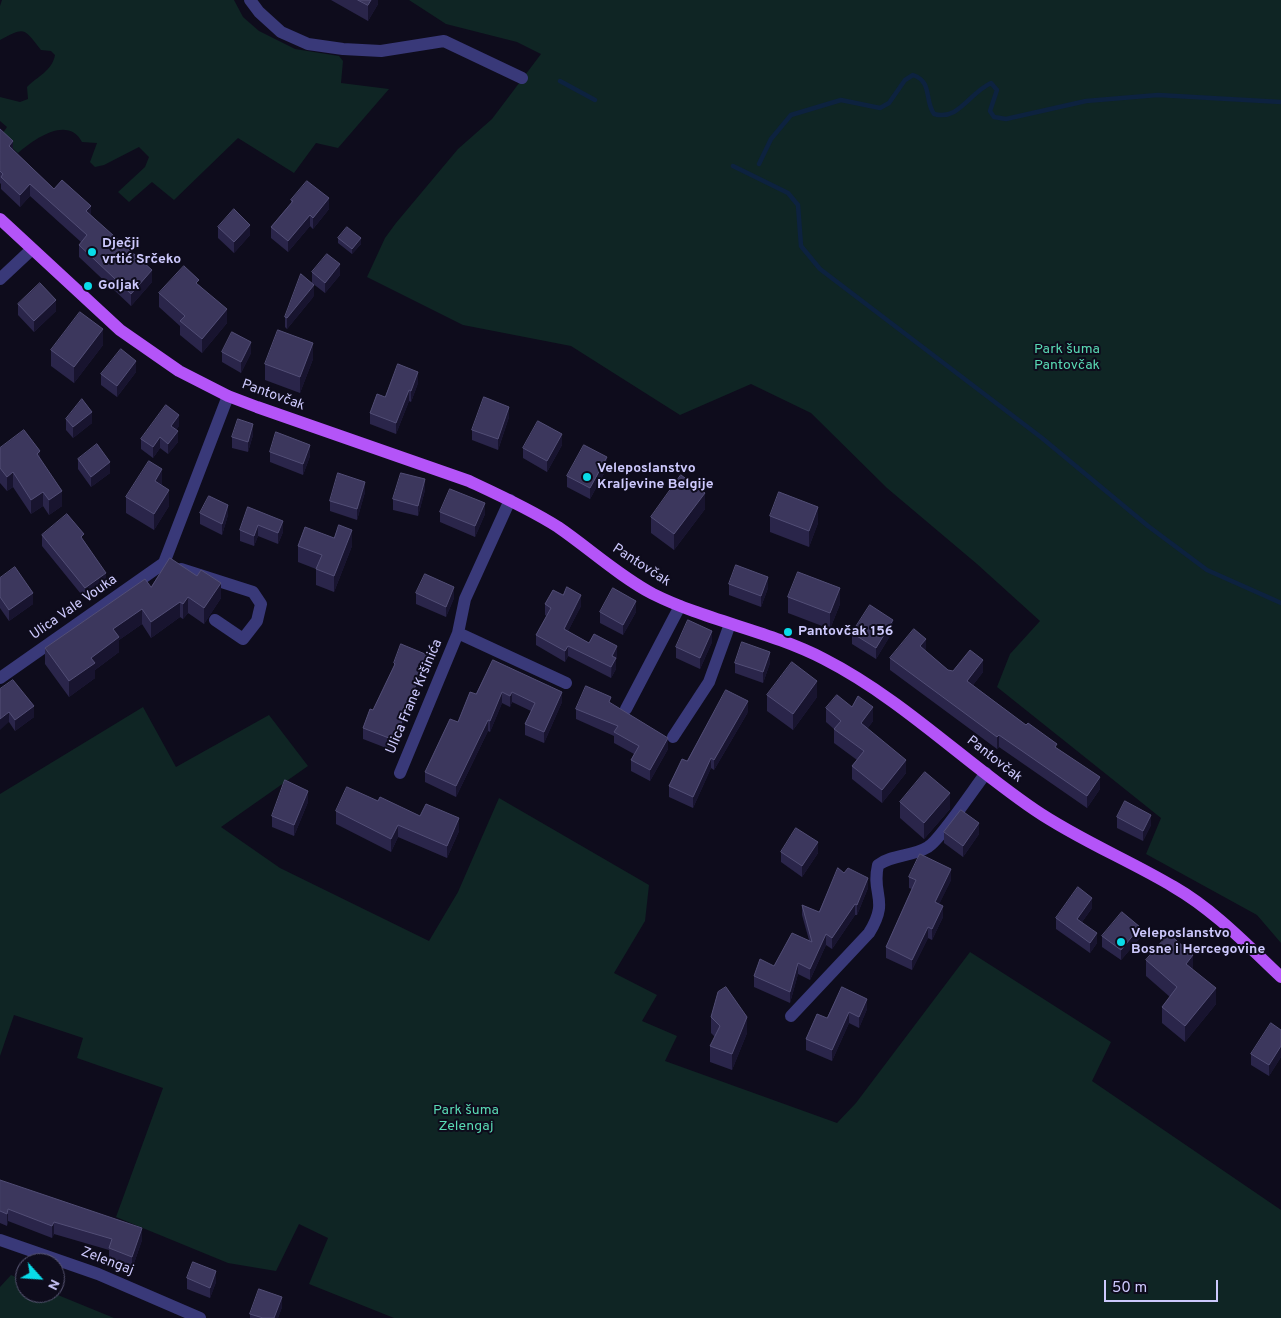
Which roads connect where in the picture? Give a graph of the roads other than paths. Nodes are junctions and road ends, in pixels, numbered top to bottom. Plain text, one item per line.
1 (250, 0) edge
2 (522, 78) dead end
3 (0, 219) edge
4 (31, 250) junction
5 (0, 279) edge
6 (228, 396) junction
7 (510, 500) junction
8 (164, 563) junction
9 (680, 606) junction
10 (215, 620) dead end
11 (730, 624) junction
12 (458, 634) junction
13 (0, 678) edge
14 (566, 683) dead end
15 (626, 709) dead end
16 (673, 737) dead end
17 (400, 773) dead end
18 (986, 773) junction
19 (1281, 976) edge
20 (791, 1016) dead end
21 (0, 1240) edge
22 (200, 1318) edge

1 - 2 street
3 - 4 main road, Pantovčak
4 - 5 street
4 - 6 main road, Pantovčak
6 - 7 main road, Pantovčak
6 - 8 street
7 - 9 main road, Pantovčak
7 - 12 street, Ulica Frane Kršinića
8 - 10 street
8 - 13 street, Ulica Vale Vouka
9 - 11 main road, Pantovčak
9 - 15 street
11 - 16 street
11 - 18 main road, Pantovčak
12 - 14 street, Ulica Frane Kršinića
12 - 17 street, Ulica Frane Kršinića
18 - 19 main road, Pantovčak
18 - 20 street
21 - 22 street, Zelengaj

